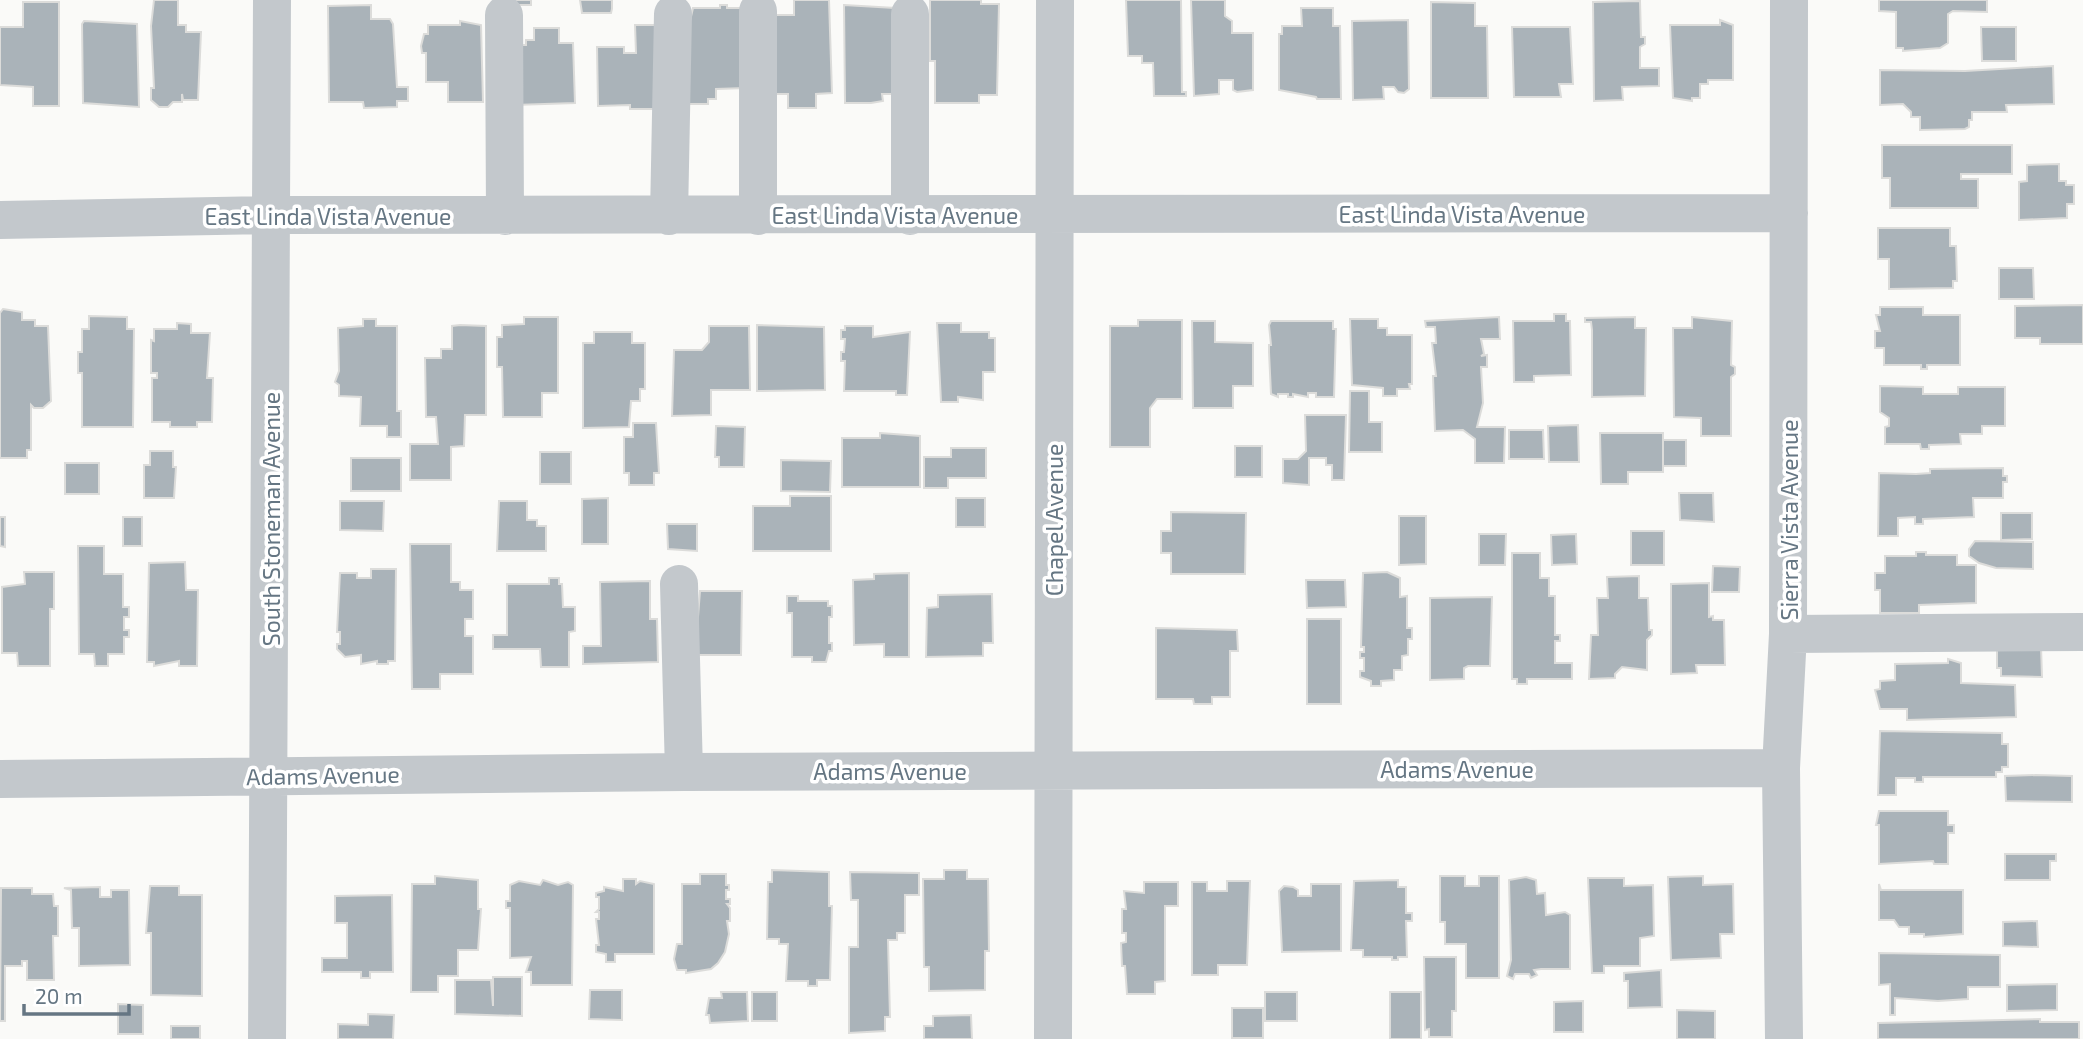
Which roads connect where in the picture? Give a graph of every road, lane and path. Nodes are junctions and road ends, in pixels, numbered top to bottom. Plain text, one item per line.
1 (272, 0) edge
2 (1055, 0) edge
3 (1789, 0) edge
4 (758, 11) dead end
5 (673, 13) dead end
6 (910, 13) dead end
7 (504, 15) dead end
8 (1789, 213) junction
9 (273, 215) junction
10 (1056, 215) junction
11 (505, 216) junction
12 (669, 216) junction
13 (758, 216) junction
14 (910, 216) junction
15 (0, 220) edge
16 (679, 584) dead end
17 (2083, 632) edge
18 (1788, 634) junction
19 (1781, 768) junction
20 (1053, 770) junction
21 (684, 772) junction
22 (269, 775) junction
23 (0, 779) edge
24 (267, 1039) edge
25 (1053, 1039) edge
26 (1784, 1039) edge

1 - 9 street, South Stoneman Avenue
2 - 10 street, Chapel Avenue
3 - 8 street, Sierra Vista Avenue
4 - 13 street
5 - 12 street
6 - 14 street
7 - 11 street
8 - 10 street, East Linda Vista Avenue
8 - 18 street, Sierra Vista Avenue
9 - 11 street, East Linda Vista Avenue
9 - 15 street, East Linda Vista Avenue
9 - 22 street, South Stoneman Avenue
10 - 14 street, East Linda Vista Avenue
10 - 20 street, Chapel Avenue
11 - 12 street, East Linda Vista Avenue
12 - 13 street, East Linda Vista Avenue
13 - 14 street, East Linda Vista Avenue
16 - 21 street
17 - 18 street
18 - 19 street, Sierra Vista Avenue
19 - 20 street, Adams Avenue
19 - 26 street, Sierra Vista Avenue
20 - 21 street, Adams Avenue
20 - 25 street, Chapel Avenue
21 - 22 street, Adams Avenue
22 - 23 street, Adams Avenue
22 - 24 street, South Stoneman Avenue

